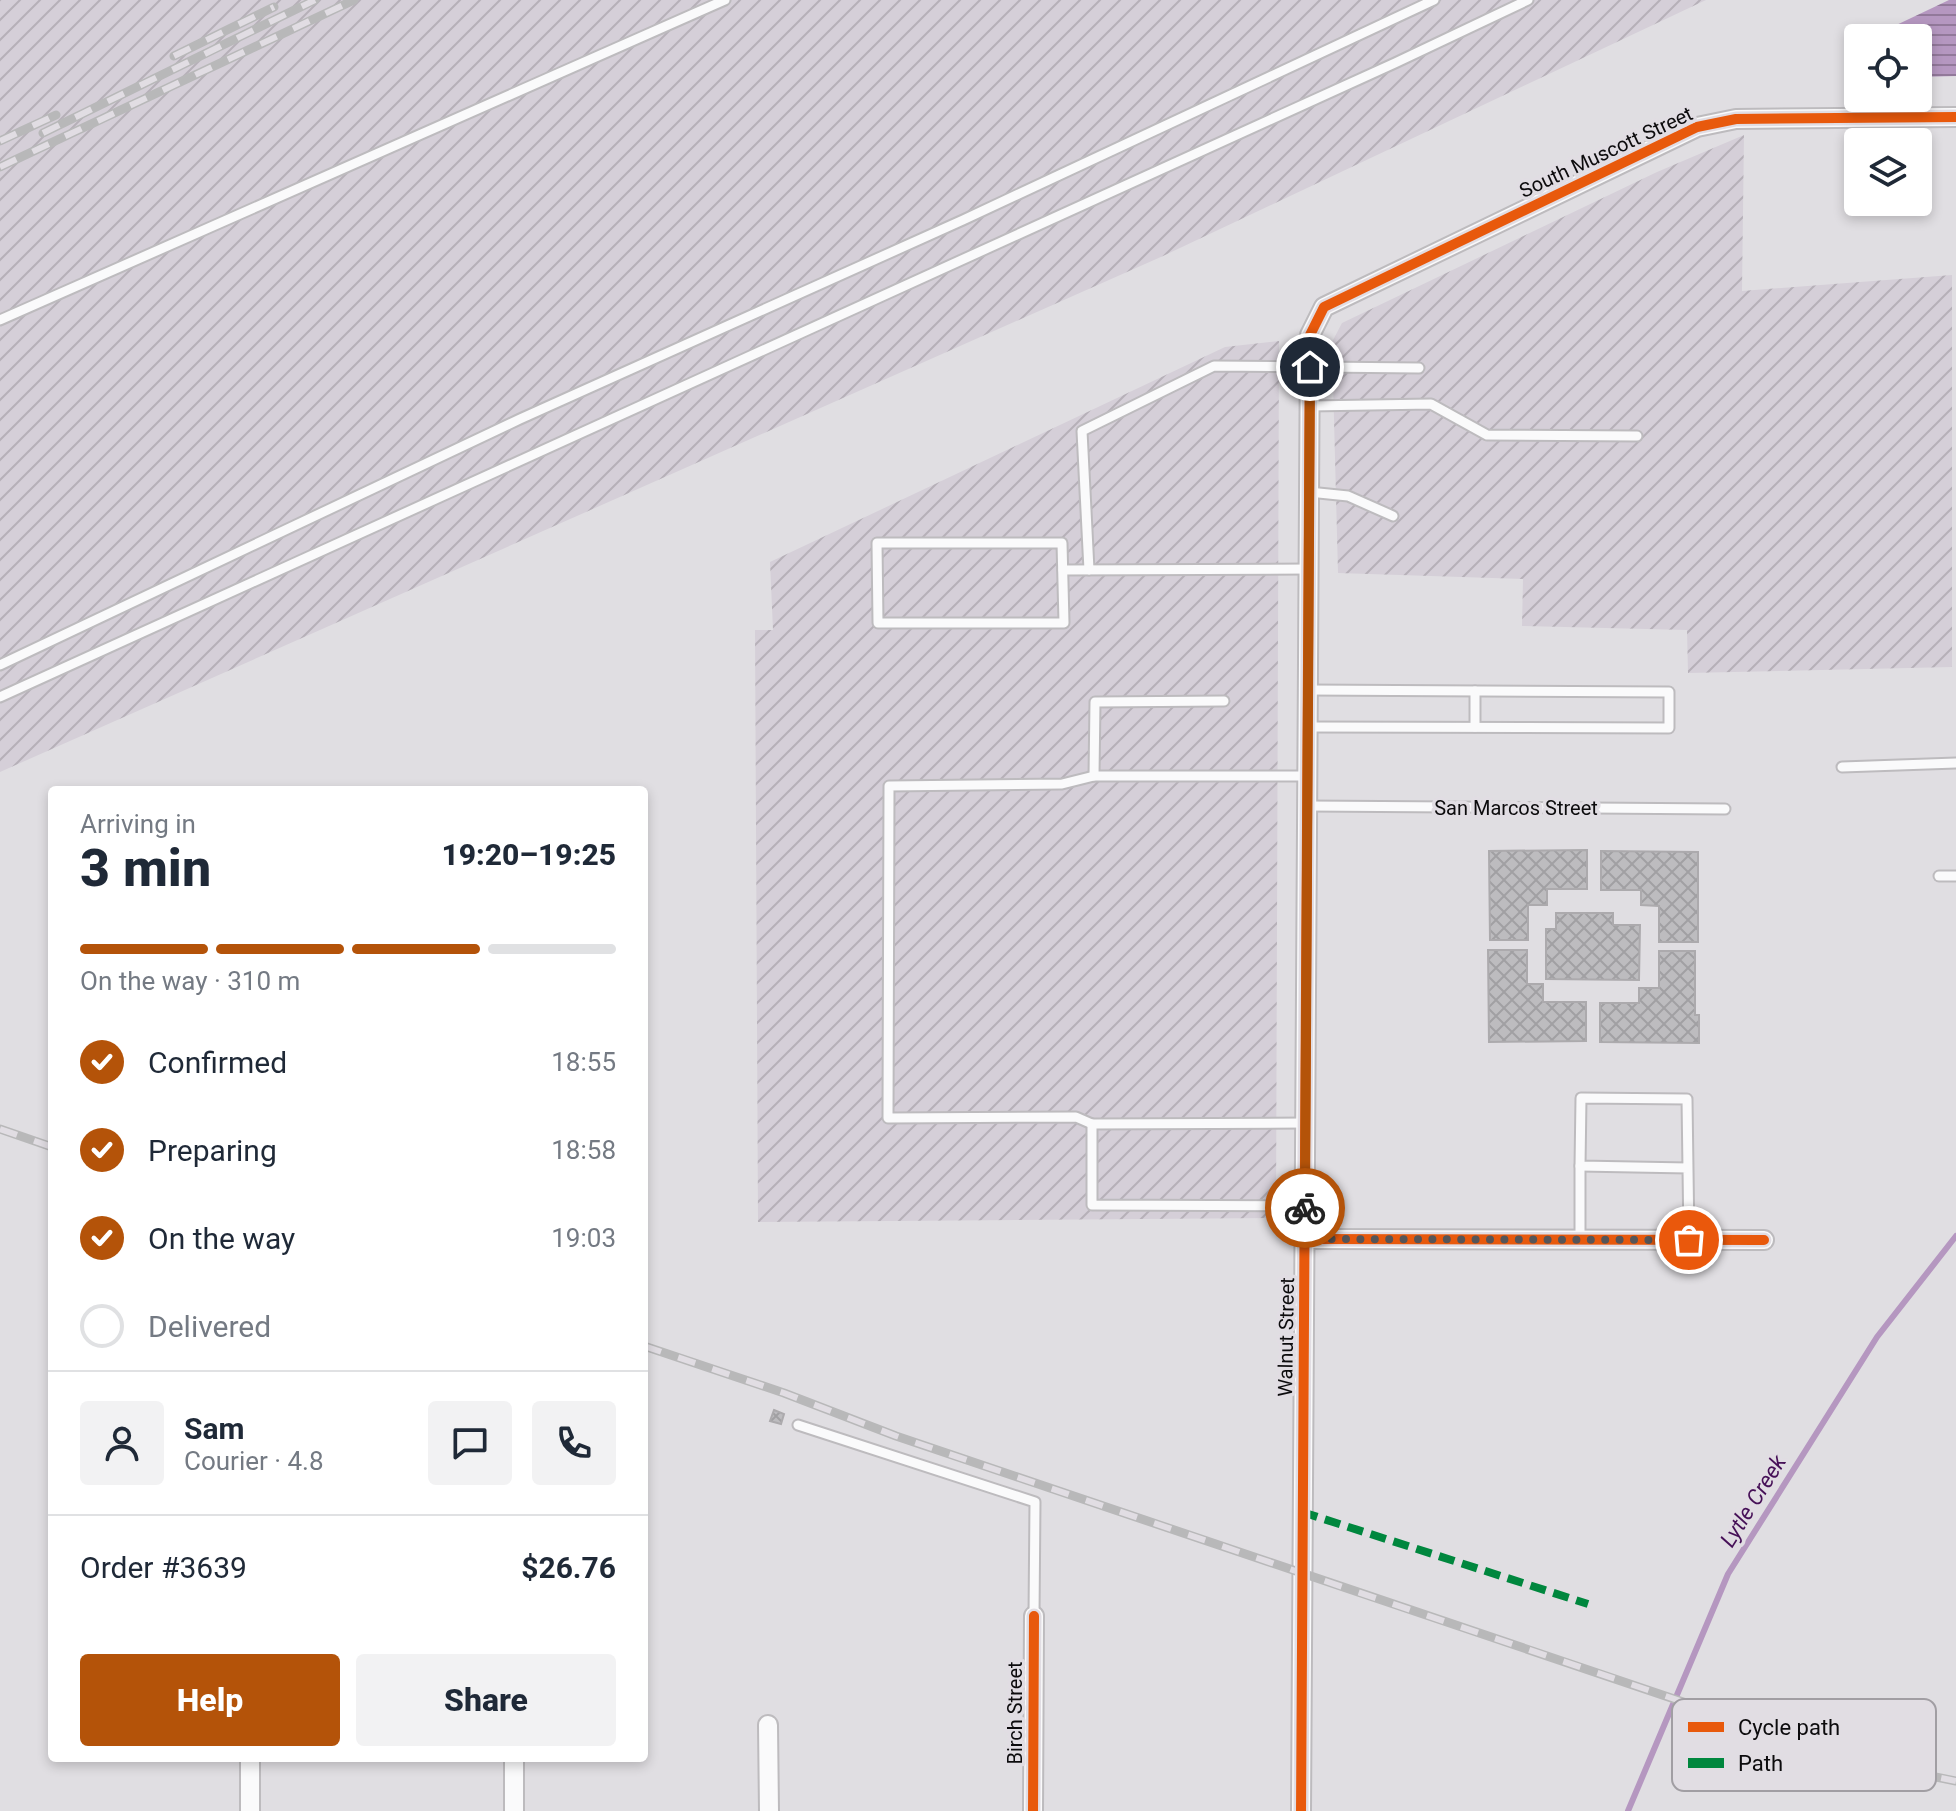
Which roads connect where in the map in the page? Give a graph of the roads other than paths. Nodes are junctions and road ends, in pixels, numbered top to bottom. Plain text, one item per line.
1 (725, 0) edge
2 (1434, 0) edge
3 (1528, 0) edge
4 (1956, 117) edge
5 (0, 320) edge
6 (1310, 335) joint
7 (1310, 367) junction
8 (1419, 368) dead end
9 (1310, 406) junction
10 (1637, 436) dead end
11 (1309, 492) junction
12 (1393, 516) dead end
13 (1309, 569) junction
14 (1063, 570) junction
15 (1089, 570) junction
16 (0, 665) edge
17 (1308, 690) junction
18 (1475, 691) junction
19 (0, 697) edge
20 (1224, 701) dead end
21 (1308, 727) junction
22 (1475, 727) junction
23 (1956, 763) edge
24 (1842, 767) dead end
25 (1094, 776) junction
26 (1308, 776) junction
27 (1308, 806) junction
28 (1725, 809) dead end
29 (1939, 876) dead end
30 (1956, 876) edge
31 (1305, 1123) junction
32 (1092, 1124) junction
33 (1580, 1166) junction
34 (1688, 1168) junction
35 (1305, 1206) junction
36 (1305, 1239) junction
37 (1580, 1240) junction
38 (1689, 1240) junction
39 (1764, 1240) dead end
40 (798, 1425) dead end
41 (1034, 1616) joint
42 (768, 1725) dead end
43 (250, 1762) edge
44 (514, 1762) edge
45 (250, 1811) edge
46 (514, 1811) edge
47 (769, 1811) edge
48 (1033, 1811) edge
49 (1301, 1811) edge

1 - 5 lane
2 - 16 lane
3 - 19 lane
4 - 6 street, South Muscott Street
6 - 7 street, Walnut Street
7 - 8 lane
7 - 9 street, Walnut Street
7 - 15 lane
9 - 10 lane
9 - 11 street, Walnut Street
11 - 12 lane
11 - 13 street, Walnut Street
13 - 15 lane
13 - 17 street, Walnut Street
14 - 14 lane
14 - 15 lane
17 - 18 lane
17 - 21 street, Walnut Street
18 - 22 lane
18 - 22 lane
20 - 25 lane
21 - 22 lane
21 - 26 street, Walnut Street
23 - 24 lane
25 - 26 lane
25 - 32 lane
26 - 27 street, Walnut Street
27 - 28 lane, San Marcos Street
27 - 31 street, Walnut Street
29 - 30 lane
31 - 32 lane
31 - 35 street, Walnut Street
32 - 35 lane
33 - 34 lane
33 - 34 lane
33 - 37 lane
34 - 38 lane
35 - 36 street, Walnut Street
36 - 37 street
36 - 49 street, Walnut Street
37 - 38 street
38 - 39 street
40 - 41 lane
41 - 48 street, Birch Street
42 - 47 street
43 - 45 street
44 - 46 street

